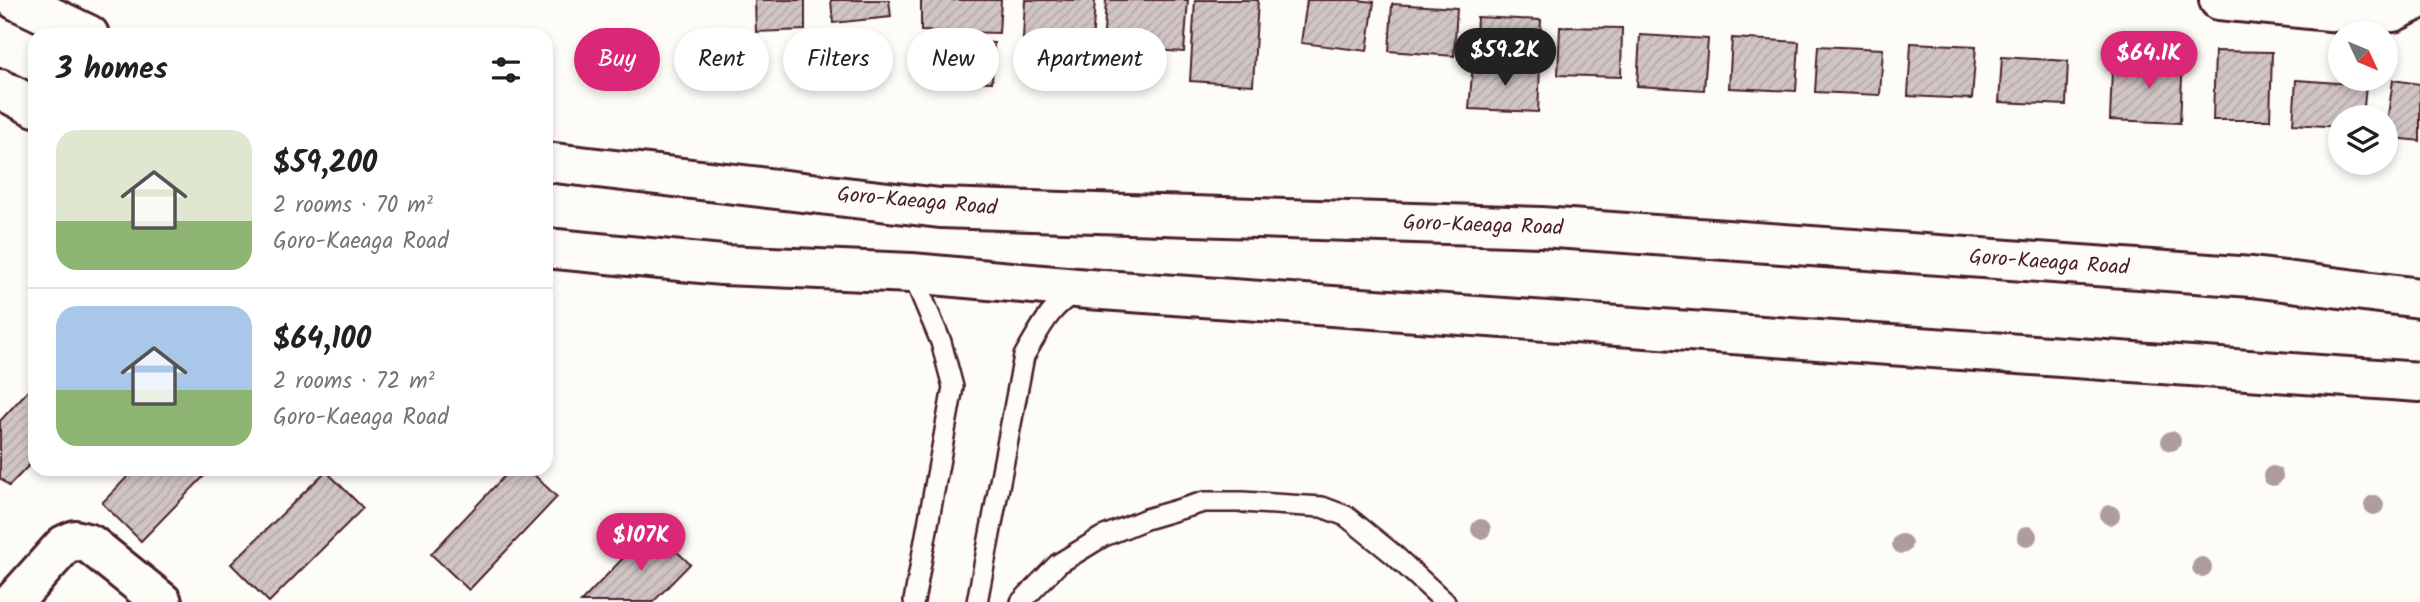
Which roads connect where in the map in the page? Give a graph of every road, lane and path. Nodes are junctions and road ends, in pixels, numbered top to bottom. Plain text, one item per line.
1 (16, 0) edge
2 (2219, 0) edge
3 (2417, 0) edge
4 (74, 28) edge
5 (0, 89) edge
6 (28, 103) edge
7 (553, 163) edge
8 (553, 249) edge
9 (912, 273) junction
10 (1088, 289) junction
11 (2420, 298) edge
12 (2420, 382) edge
13 (13, 602) edge
14 (162, 602) edge
15 (912, 602) edge
16 (928, 602) edge
17 (977, 602) edge
18 (1021, 602) edge
19 (1445, 602) edge

1 - 4 main road
2 - 3 main road
5 - 6 main road
7 - 11 main road, Goro-Kaeaga Road
8 - 9 main road
9 - 10 main road
9 - 15 lane
10 - 12 main road
10 - 17 lane
13 - 14 main road
15 - 16 lane
18 - 19 lane

